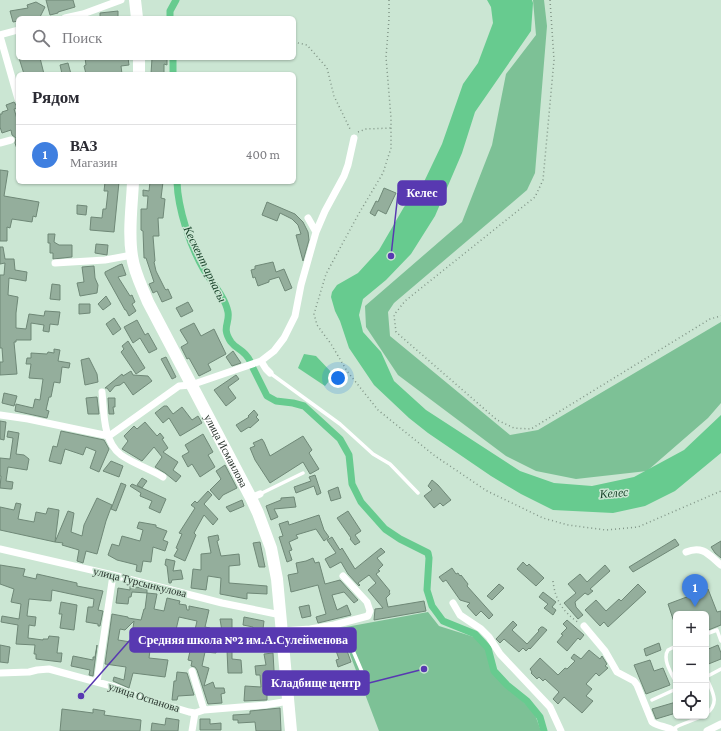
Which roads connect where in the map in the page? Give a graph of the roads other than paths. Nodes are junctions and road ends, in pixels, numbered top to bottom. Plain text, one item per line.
1 (121, 0) edge
2 (135, 0) edge
3 (74, 16) edge
4 (137, 16) edge
5 (16, 31) edge
6 (0, 35) edge
7 (139, 60) edge
8 (139, 72) edge
9 (16, 92) edge
10 (354, 138) road end
11 (11, 140) dead end
12 (0, 143) edge
13 (133, 184) edge
14 (308, 218) dead end
15 (316, 232) junction
16 (132, 255) junction
17 (55, 262) dead end
18 (261, 361) junction
19 (270, 373) joint
20 (190, 385) junction
21 (102, 392) dead end
22 (0, 415) edge
23 (109, 436) junction
24 (303, 473) dead end
25 (163, 477) dead end
26 (418, 493) dead end
27 (256, 496) junction
28 (0, 549) edge
29 (686, 552) dead end
30 (721, 565) edge
31 (113, 574) junction
32 (343, 576) dead end
33 (453, 604) dead end
34 (281, 615) junction
35 (584, 626) road end
36 (335, 627) junction
37 (282, 631) junction
38 (709, 633) edge
39 (721, 641) edge
40 (673, 648) edge
41 (721, 670) edge
42 (192, 671) dead end
43 (0, 673) edge
44 (673, 676) edge
45 (709, 676) edge
46 (366, 681) dead end
47 (97, 682) junction
48 (709, 685) edge
49 (673, 690) edge
50 (652, 700) dead end
51 (289, 701) junction
52 (204, 710) junction
53 (709, 712) edge
54 (195, 713) junction
55 (696, 719) edge
56 (721, 724) edge
57 (673, 730) edge
58 (192, 731) edge
59 (291, 731) edge
60 (561, 731) edge
61 (706, 731) edge

1 - 3 street
2 - 4 main road
5 - 6 street
6 - 9 street
7 - 8 main road
10 - 15 street
11 - 12 street
13 - 16 main road, улица Исмаилова
14 - 15 street
15 - 18 street
16 - 17 street
16 - 20 main road, улица Исмаилова
18 - 19 street
18 - 20 street
19 - 26 lane
20 - 23 street
20 - 27 main road, улица Исмаилова
21 - 23 street
22 - 23 street
23 - 25 street
24 - 27 lane
27 - 34 main road, улица Исмаилова
28 - 31 street, улица Турсынкулова
29 - 30 street
31 - 34 street, улица Турсынкулова
31 - 47 street
32 - 36 street
33 - 60 street
34 - 37 main road, улица Исмаилова
35 - 57 street
36 - 37 street
36 - 46 lane
37 - 51 main road, улица Исмаилова
38 - 39 lane
40 - 44 lane
41 - 45 lane
42 - 52 street
43 - 47 street, улица Оспанова
47 - 54 street, улица Оспанова
48 - 53 lane
49 - 50 lane
51 - 52 street, улица Оспанова
51 - 59 main road, улица Исмаилова
52 - 54 street, улица Оспанова
54 - 58 street, улица Оспанова
55 - 57 lane
56 - 61 street

